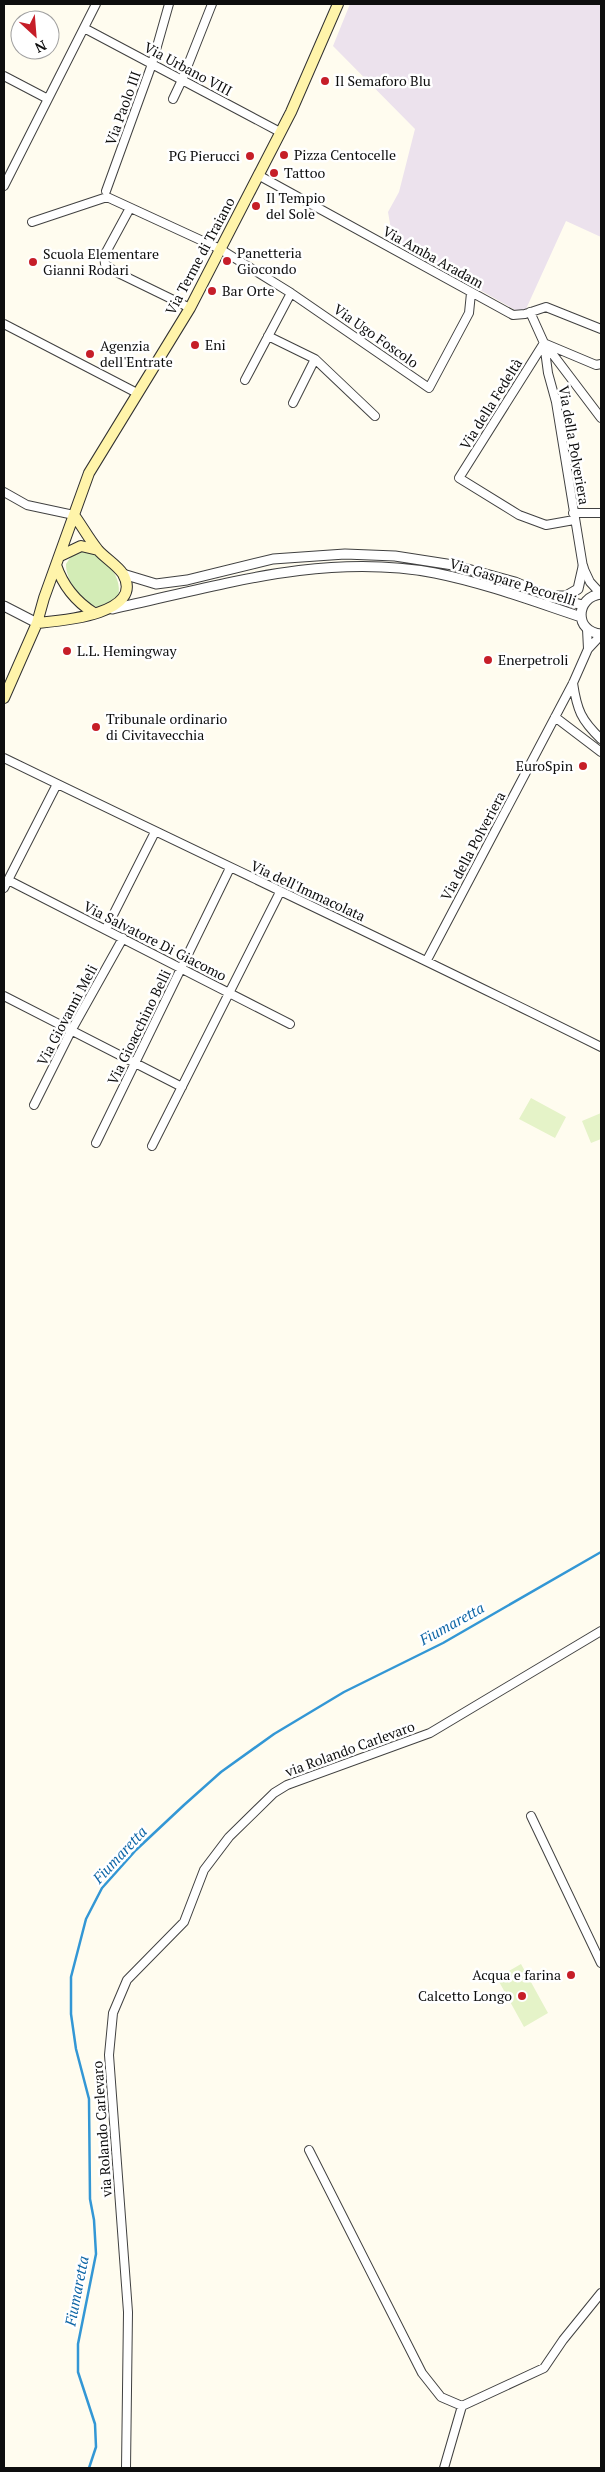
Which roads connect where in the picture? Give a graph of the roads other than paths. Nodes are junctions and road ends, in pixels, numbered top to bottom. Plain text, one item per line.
1 (96, 4) edge
2 (169, 4) edge
3 (212, 4) edge
4 (338, 4) edge
5 (84, 28) junction
6 (152, 64) junction
7 (4, 76) edge
8 (182, 80) junction
9 (173, 98) dead end
10 (48, 99) junction
11 (280, 132) junction
12 (258, 175) junction
13 (4, 186) edge
14 (106, 192) dead end
15 (130, 208) junction
16 (32, 222) dead end
17 (220, 249) junction
18 (290, 293) junction
19 (471, 293) junction
20 (190, 308) junction
21 (530, 312) junction
22 (4, 324) edge
23 (601, 329) edge
24 (268, 336) junction
25 (544, 343) junction
26 (315, 359) junction
27 (601, 364) edge
28 (245, 380) dead end
29 (137, 393) junction
30 (293, 403) dead end
31 (375, 416) dead end
32 (601, 418) edge
33 (4, 492) edge
34 (601, 513) edge
35 (74, 515) junction
36 (573, 517) junction
37 (98, 550) junction
38 (58, 561) junction
39 (583, 567) junction
40 (123, 574) junction
41 (590, 582) junction
42 (601, 594) edge
43 (550, 597) junction
44 (589, 597) junction
45 (582, 605) junction
46 (4, 606) edge
47 (112, 609) junction
48 (94, 613) junction
49 (581, 617) junction
50 (37, 623) junction
51 (587, 629) junction
52 (601, 634) edge
53 (588, 649) junction
54 (573, 683) junction
55 (4, 698) edge
56 (560, 707) junction
57 (578, 711) junction
58 (555, 717) junction
59 (566, 724) junction
60 (601, 739) edge
61 (601, 752) edge
62 (4, 758) edge
63 (58, 784) junction
64 (155, 832) junction
65 (230, 868) junction
66 (8, 880) junction
67 (4, 888) edge
68 (280, 892) junction
69 (106, 929) junction
70 (123, 938) junction
71 (427, 960) junction
72 (181, 968) junction
73 (229, 992) junction
74 (4, 996) edge
75 (290, 1024) dead end
76 (71, 1030) junction
77 (601, 1047) edge
78 (136, 1063) junction
79 (182, 1087) junction
80 (34, 1105) dead end
81 (96, 1143) dead end
82 (152, 1146) dead end
83 (601, 1631) edge
84 (531, 1816) dead end
85 (601, 1963) edge
86 (309, 2150) dead end
87 (601, 2293) edge
88 (462, 2406) junction
89 (126, 2468) edge
90 (444, 2468) edge

1 - 5 street
2 - 6 street, Via Paolo III
3 - 8 street
4 - 11 main road, Via Terme di Traiano
5 - 6 street, Via Urbano VIII
5 - 10 street
6 - 8 street, Via Urbano VIII
6 - 14 street, Via Paolo III
7 - 10 street
8 - 9 street
8 - 11 street, Via Urbano VIII
10 - 13 street
11 - 12 main road, Via Terme di Traiano
12 - 17 main road, Via Terme di Traiano
12 - 19 street, Via Amba Aradam
15 - 16 street, Via Ugo Foscolo
15 - 17 street, Via Ugo Foscolo
15 - 20 street
17 - 18 street, Via Ugo Foscolo
17 - 20 main road, Via Terme di Traiano
18 - 19 street, Via Ugo Foscolo
18 - 24 street
19 - 21 street, Via Amba Aradam
20 - 29 main road, Via Terme di Traiano
21 - 23 street, Via Amba Aradam
21 - 25 street, Via della Polveriera
22 - 29 street
24 - 26 street
24 - 28 street
25 - 27 street
25 - 32 street
25 - 36 street, Via della Polveriera
25 - 36 street, Via della Fedeltà
26 - 30 street
26 - 31 street
29 - 35 main road, Via Terme di Traiano
33 - 35 street
34 - 36 street
35 - 37 main road
35 - 38 main road, Via Terme di Traiano
36 - 39 street, Via della Polveriera
37 - 38 main road
37 - 40 main road
38 - 48 main road
38 - 50 main road, Via Terme di Traiano
39 - 41 street, Via della Polveriera
39 - 43 street
40 - 43 street, Via Gaspare Pecorelli
40 - 47 main road
41 - 42 street, Via della Polveriera
41 - 44 street, Via della Polveriera
42 - 44 street, Via Gaspare Pecorelli
43 - 45 street, Via Gaspare Pecorelli
44 - 45 street, Via Gaspare Pecorelli
45 - 49 street
46 - 50 street
47 - 48 main road
47 - 49 street, Via Gaspare Pecorelli
48 - 50 main road
49 - 51 street, Via Gaspare Pecorelli
50 - 55 main road
51 - 52 street
51 - 53 street
52 - 53 street
53 - 54 street
54 - 56 street
54 - 57 street
56 - 57 street
56 - 58 street, Via della Polveriera
57 - 59 street
57 - 60 street
58 - 59 street
58 - 71 street, Via della Polveriera
59 - 61 street
62 - 63 street, Via dell'Immacolata
63 - 64 street, Via dell'Immacolata
63 - 66 street
64 - 65 street, Via dell'Immacolata
64 - 69 street
65 - 68 street, Via dell'Immacolata
65 - 72 street, Via Gioacchino Belli
66 - 67 street
66 - 69 street, Via Salvatore Di Giacomo
68 - 71 street, Via dell'Immacolata
68 - 73 street
69 - 70 street, Via Salvatore Di Giacomo
70 - 72 street, Via Salvatore Di Giacomo
70 - 76 street, Via Giovanni Meli
71 - 77 street, Via dell'Immacolata
72 - 73 street, Via Salvatore Di Giacomo
72 - 78 street, Via Gioacchino Belli
73 - 75 street, Via Salvatore Di Giacomo
73 - 79 street
74 - 76 street
76 - 78 street
76 - 80 street, Via Giovanni Meli
78 - 79 street
78 - 81 street, Via Gioacchino Belli
79 - 82 street
83 - 89 street, via Rolando Carlevaro
84 - 85 street
86 - 88 street
87 - 88 street
88 - 90 street

